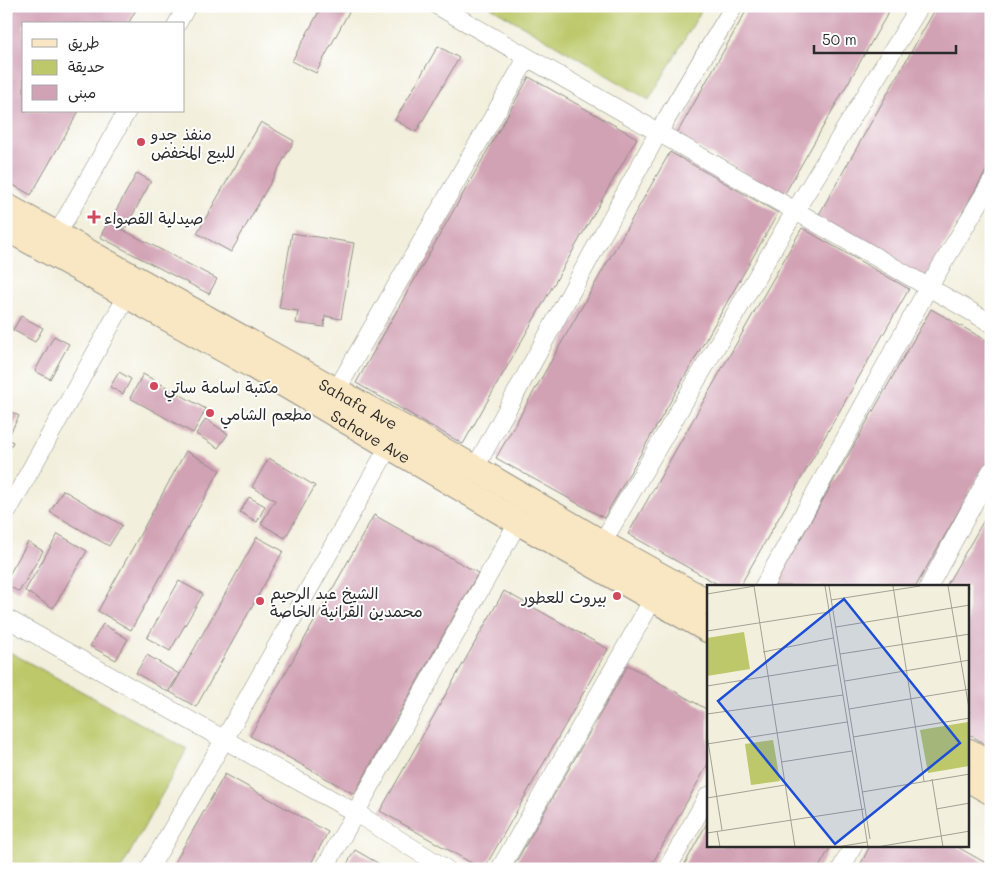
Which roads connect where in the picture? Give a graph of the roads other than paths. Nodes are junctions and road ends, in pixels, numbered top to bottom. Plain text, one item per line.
1 (187, 6) edge
2 (438, 6) edge
3 (734, 6) edge
4 (920, 6) edge
5 (178, 22) edge
6 (527, 58) junction
7 (127, 112) edge
8 (658, 133) junction
9 (991, 183) edge
10 (6, 206) edge
11 (795, 211) junction
12 (6, 228) edge
13 (52, 244) junction
14 (928, 288) junction
15 (127, 296) junction
16 (991, 323) edge
17 (336, 391) junction
18 (390, 446) junction
19 (475, 468) junction
20 (991, 470) edge
21 (6, 514) edge
22 (518, 522) junction
23 (602, 543) junction
24 (765, 585) edge
25 (930, 585) edge
26 (653, 599) junction
27 (707, 601) edge
28 (6, 618) edge
29 (707, 629) edge
30 (224, 740) junction
31 (970, 752) edge
32 (991, 764) edge
33 (970, 780) edge
34 (991, 792) edge
35 (707, 798) edge
36 (356, 813) junction
37 (852, 848) edge
38 (149, 869) edge
39 (324, 869) edge
40 (446, 869) edge
41 (500, 869) edge
42 (667, 869) edge
43 (841, 869) edge

1 - 5 street
2 - 6 street
3 - 8 street
4 - 11 street
6 - 8 street
6 - 17 street
7 - 13 street
8 - 11 street
8 - 19 street
9 - 14 street
10 - 13 main road, Sahafa Ave
11 - 14 street
11 - 23 street
12 - 13 main road, Sahave Ave
13 - 15 main road, Sahave Ave
13 - 17 main road, Sahafa Ave
14 - 16 street
14 - 24 street
15 - 18 main road, Sahave Ave
15 - 21 street
17 - 19 main road, Sahafa Ave
18 - 22 main road, Sahave Ave
18 - 30 street
19 - 23 main road, Sahafa Ave
20 - 25 street
22 - 26 main road, Sahave Ave
22 - 36 street
23 - 27 main road, Sahafa Ave
26 - 29 main road, Sahave Ave
26 - 41 street
28 - 30 street
30 - 36 street
30 - 38 street
31 - 32 main road
33 - 34 main road
35 - 42 street
36 - 39 street
36 - 40 street
37 - 43 street

